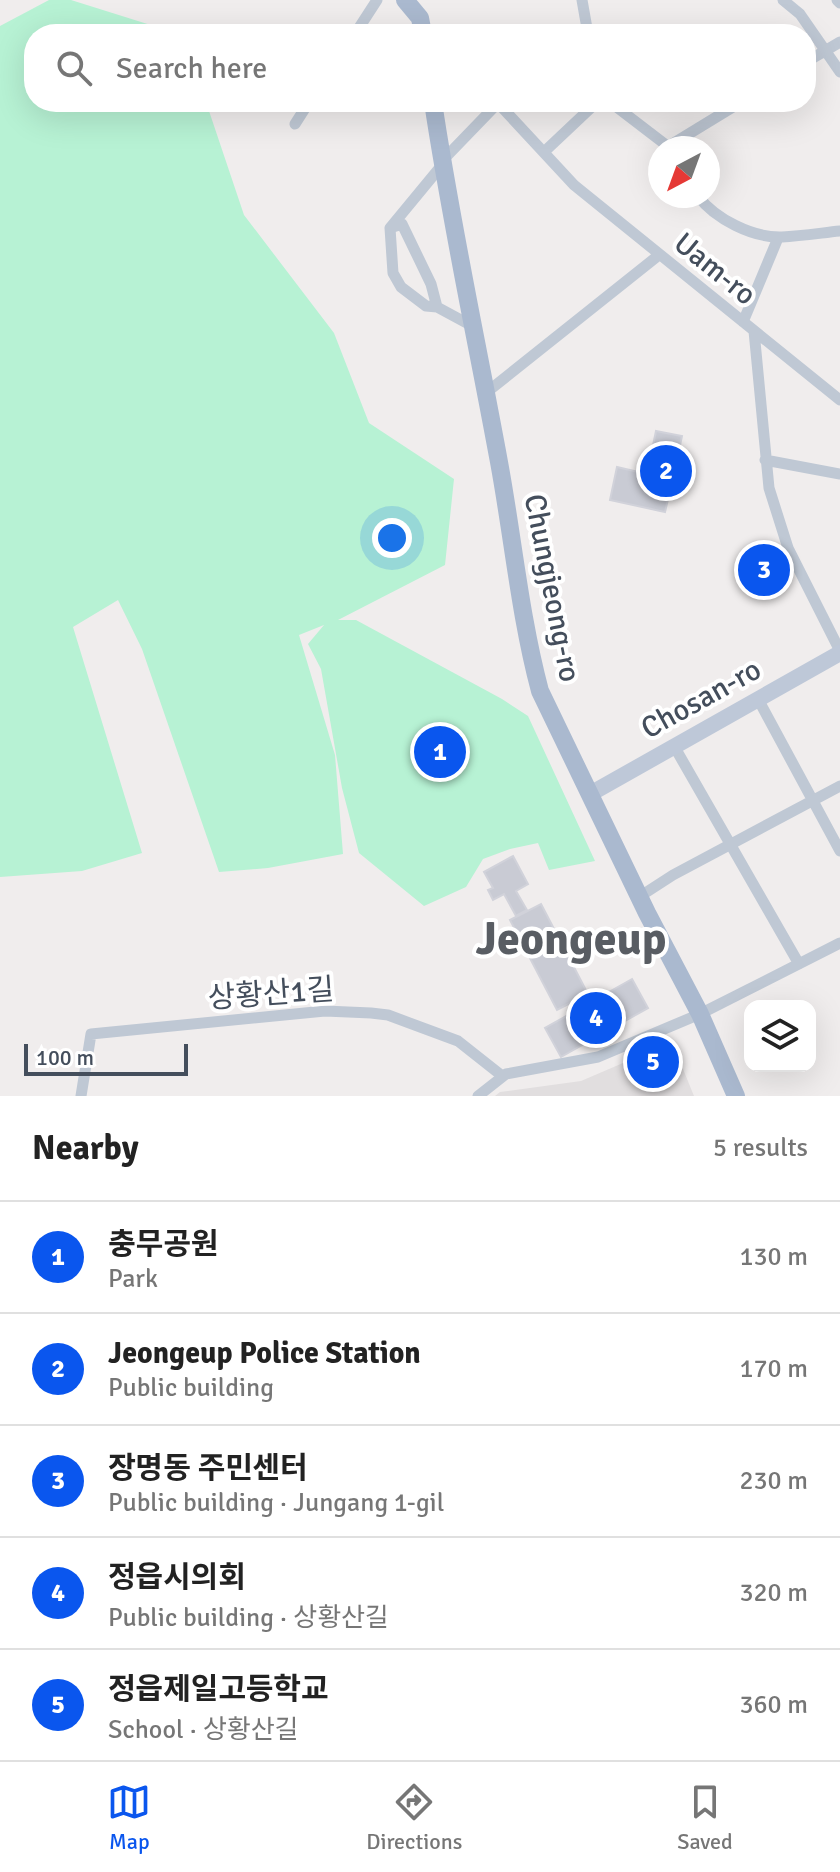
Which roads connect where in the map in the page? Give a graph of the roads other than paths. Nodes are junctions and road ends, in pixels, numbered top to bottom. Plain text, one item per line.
1 (377, 0) edge
2 (405, 0) edge
3 (582, 0) edge
4 (783, 0) edge
5 (361, 24) edge
6 (420, 24) edge
7 (586, 24) edge
8 (807, 24) edge
9 (816, 37) edge
10 (840, 42) edge
11 (826, 51) junction
12 (816, 56) edge
13 (840, 72) edge
14 (303, 112) edge
15 (434, 112) edge
16 (489, 112) edge
17 (506, 112) edge
18 (586, 112) edge
19 (623, 112) edge
20 (725, 112) edge
21 (295, 124) dead end
22 (655, 136) edge
23 (687, 136) edge
24 (544, 152) junction
25 (442, 163) junction
26 (707, 208) edge
27 (390, 228) junction
28 (840, 231) edge
29 (778, 238) junction
30 (659, 255) junction
31 (437, 307) junction
32 (743, 322) junction
33 (474, 327) junction
34 (754, 331) junction
35 (487, 392) junction
36 (840, 400) edge
37 (765, 460) junction
38 (840, 474) edge
39 (840, 652) edge
40 (758, 699) junction
41 (674, 746) junction
42 (840, 786) edge
43 (590, 794) junction
44 (813, 802) junction
45 (732, 845) junction
46 (840, 851) edge
47 (639, 897) junction
48 (840, 943) edge
49 (799, 964) junction
50 (700, 1014) junction
51 (501, 1075) junction
52 (81, 1096) edge
53 (478, 1096) edge
54 (736, 1096) edge

1 - 5 street
2 - 6 main road
3 - 7 street
4 - 8 street
9 - 11 street
10 - 11 street
11 - 12 street
11 - 13 street
14 - 21 street
15 - 25 main road, Chungjeong-ro
16 - 25 street
17 - 24 street, Uam-ro
18 - 24 street
19 - 22 street
20 - 23 street
24 - 30 street, Uam-ro
25 - 27 street
25 - 33 main road, Chungjeong-ro
26 - 29 street
27 - 31 street
27 - 31 street
28 - 29 street
29 - 32 street
30 - 32 street, Uam-ro
30 - 35 street
31 - 33 street
32 - 34 street, Uam-ro
33 - 35 main road, Chungjeong-ro
34 - 36 street, Uam-ro
34 - 37 street
35 - 43 main road, Chungjeong-ro
37 - 38 street
37 - 39 street
39 - 40 street, Chosan-ro
40 - 41 street, Chosan-ro
40 - 44 street
41 - 43 street, Chosan-ro
41 - 45 street
42 - 44 street
43 - 47 main road, Chungjeong-ro
44 - 45 street
44 - 46 street
45 - 47 street
45 - 49 street
47 - 50 main road, Chungjeong-ro
48 - 49 street
49 - 50 street
50 - 51 street
50 - 54 main road, Chungjeong-ro
51 - 52 street, 상황산1길
51 - 53 street

